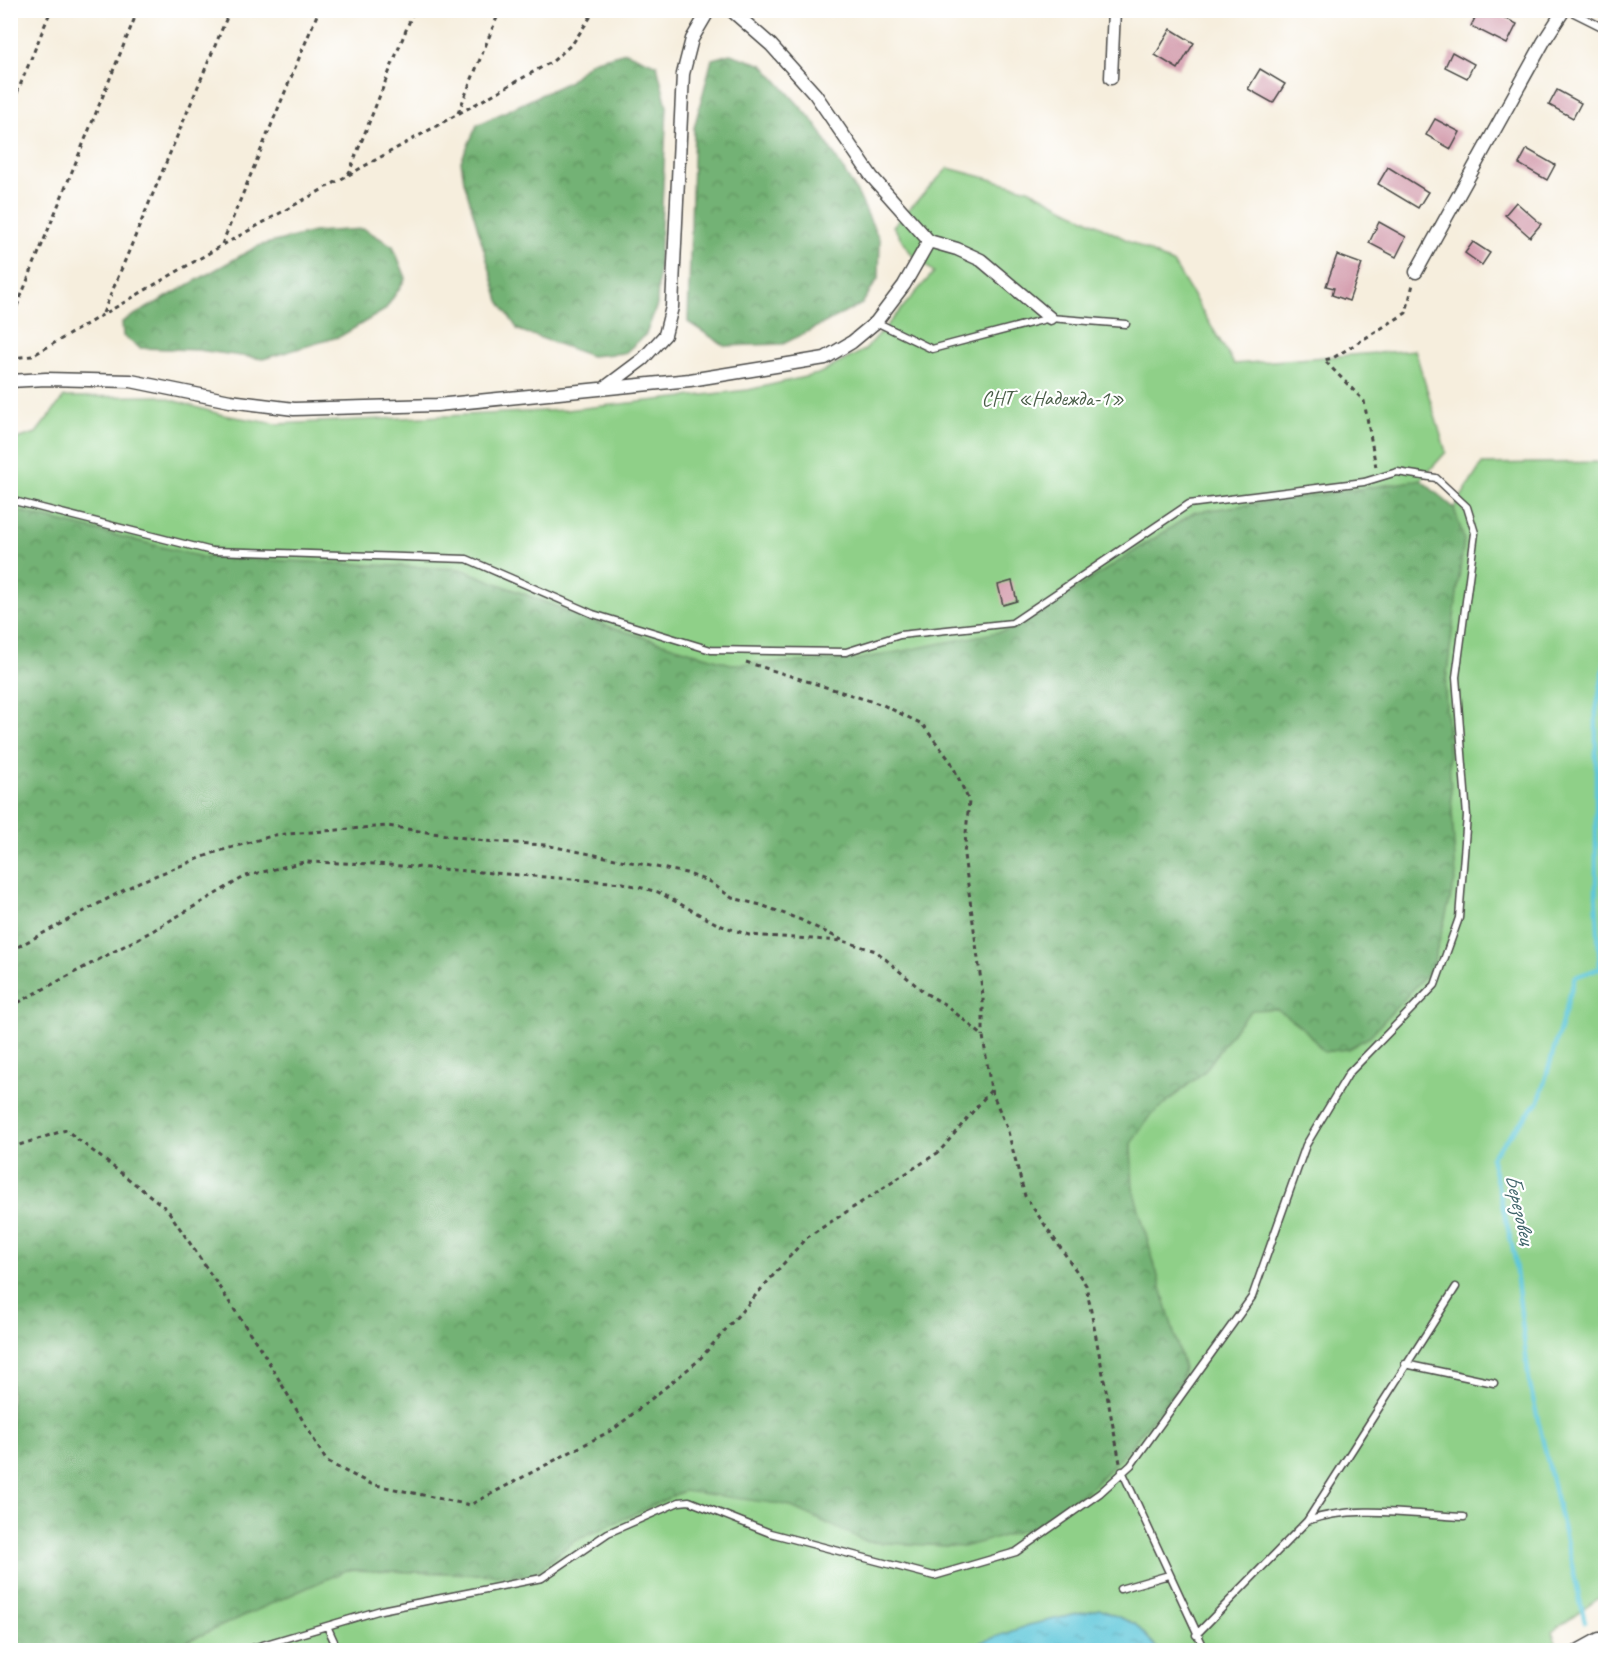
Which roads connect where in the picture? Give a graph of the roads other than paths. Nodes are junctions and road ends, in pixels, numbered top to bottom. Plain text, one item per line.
1 (709, 10) edge
2 (731, 10) edge
3 (1114, 10) edge
4 (1566, 10) edge
5 (1605, 29) edge
6 (1111, 78) dead end
7 (929, 241) junction
8 (1416, 272) road end
9 (1050, 318) junction
10 (876, 322) junction
11 (1126, 324) dead end
12 (10, 381) edge
13 (604, 388) junction
14 (10, 500) edge
15 (1456, 1287) dead end
16 (1405, 1364) junction
17 (1494, 1383) dead end
18 (1122, 1472) junction
19 (1464, 1517) dead end
20 (1307, 1521) junction
21 (1169, 1575) junction
22 (1120, 1589) dead end
23 (327, 1626) junction
24 (1196, 1635) junction
25 (1605, 1639) edge
26 (246, 1650) edge
27 (338, 1650) edge
28 (1205, 1650) edge
29 (1579, 1650) edge

1 - 13 street
2 - 7 street
3 - 6 street
4 - 5 lane
4 - 8 street
7 - 9 street
7 - 10 street
9 - 10 lane
9 - 11 lane
10 - 13 street
12 - 13 street
14 - 18 lane
15 - 16 lane
16 - 17 lane
16 - 20 lane
18 - 21 lane
18 - 23 lane
19 - 20 lane
20 - 24 lane
21 - 22 lane
21 - 24 lane
23 - 26 lane
23 - 27 lane
24 - 28 lane
25 - 29 street

